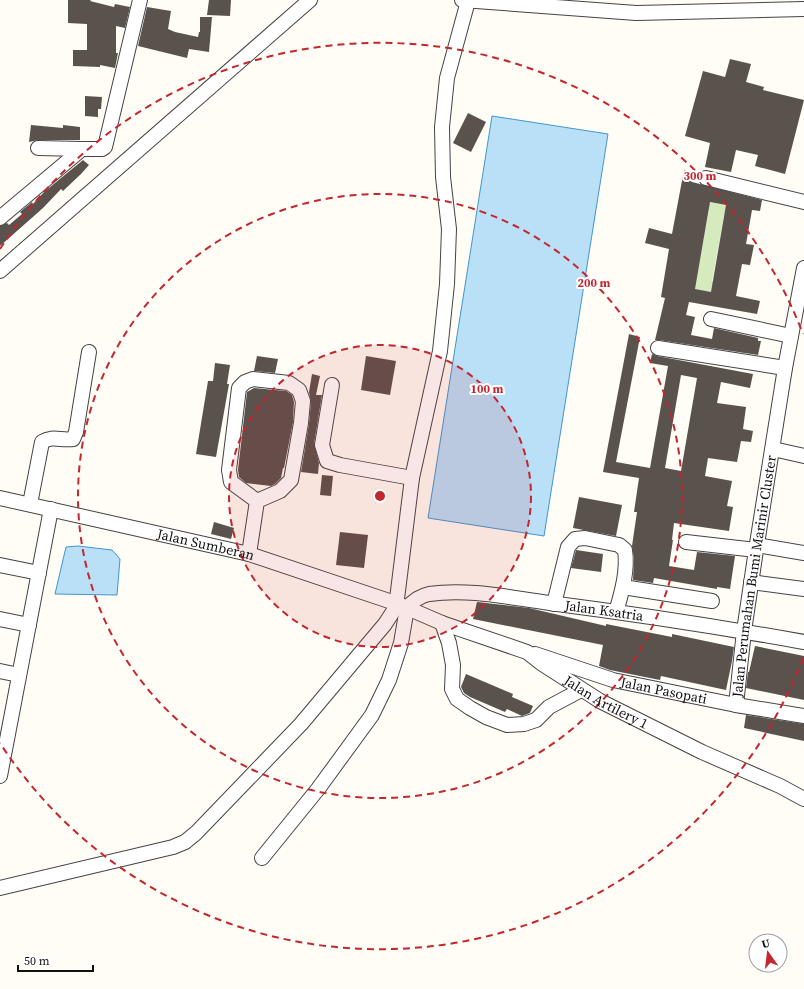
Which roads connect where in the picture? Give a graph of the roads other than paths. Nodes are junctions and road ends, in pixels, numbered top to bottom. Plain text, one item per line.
1 (140, 0) edge
2 (310, 0) edge
3 (465, 0) edge
4 (804, 9) edge
5 (38, 148) dead end
6 (82, 150) junction
7 (706, 178) dead end
8 (804, 202) edge
9 (1, 215) edge
10 (804, 268) edge
11 (0, 271) edge
12 (712, 320) dead end
13 (791, 336) junction
14 (658, 348) dead end
15 (89, 352) dead end
16 (785, 368) junction
17 (332, 385) dead end
18 (773, 449) junction
19 (804, 456) edge
20 (412, 478) junction
21 (0, 498) edge
22 (257, 501) junction
23 (30, 504) junction
24 (51, 509) junction
25 (686, 542) dead end
26 (757, 547) junction
27 (804, 553) edge
28 (249, 554) junction
29 (0, 565) edge
30 (39, 573) junction
31 (751, 582) junction
32 (623, 587) junction
33 (804, 589) edge
34 (712, 601) dead end
35 (554, 604) junction
36 (402, 606) junction
37 (616, 612) junction
38 (0, 619) edge
39 (442, 624) junction
40 (29, 625) junction
41 (744, 631) junction
42 (804, 642) edge
43 (527, 652) junction
44 (0, 671) edge
45 (19, 675) junction
46 (581, 690) junction
47 (736, 705) junction
48 (804, 716) edge
49 (0, 776) edge
50 (804, 799) edge
51 (262, 858) dead end
52 (0, 888) edge

1 - 6 street
2 - 11 street
3 - 4 street
3 - 20 street
5 - 6 street
6 - 9 street
7 - 8 street
10 - 13 street, Jalan Perumahan Bumi Marinir Cluster
12 - 13 street
13 - 16 street, Jalan Perumahan Bumi Marinir Cluster
14 - 16 street
15 - 23 street
16 - 18 street, Jalan Perumahan Bumi Marinir Cluster
17 - 20 street
18 - 19 street, Jalan Perumahan Bumi Marinir Cluster
18 - 26 street, Jalan Perumahan Bumi Marinir Cluster
20 - 36 street
21 - 23 street, Jalan Sumberan
22 - 22 street
22 - 28 street
23 - 24 street, Jalan Sumberan
24 - 28 street, Jalan Sumberan
24 - 30 street
25 - 26 street
26 - 27 street
26 - 31 street, Jalan Perumahan Bumi Marinir Cluster
28 - 36 street, Jalan Sumberan
29 - 30 street
30 - 40 street
31 - 33 street
31 - 41 street, Jalan Perumahan Bumi Marinir Cluster
32 - 34 street
32 - 35 street
32 - 37 street
35 - 36 street, Jalan Ksatria
35 - 37 street, Jalan Ksatria
36 - 39 street, Jalan Artilery 1
36 - 51 street
36 - 52 street
37 - 41 street, Jalan Ksatria
38 - 40 street
39 - 43 street, Jalan Artilery 1
39 - 46 street
40 - 45 street
41 - 42 street, Jalan Ksatria
41 - 47 street, Jalan Perumahan Bumi Marinir Cluster
43 - 46 street, Jalan Artilery 1
43 - 47 street, Jalan Pasopati
44 - 45 street
45 - 49 street
46 - 50 street, Jalan Artilery 1
47 - 48 street, Jalan Pasopati

